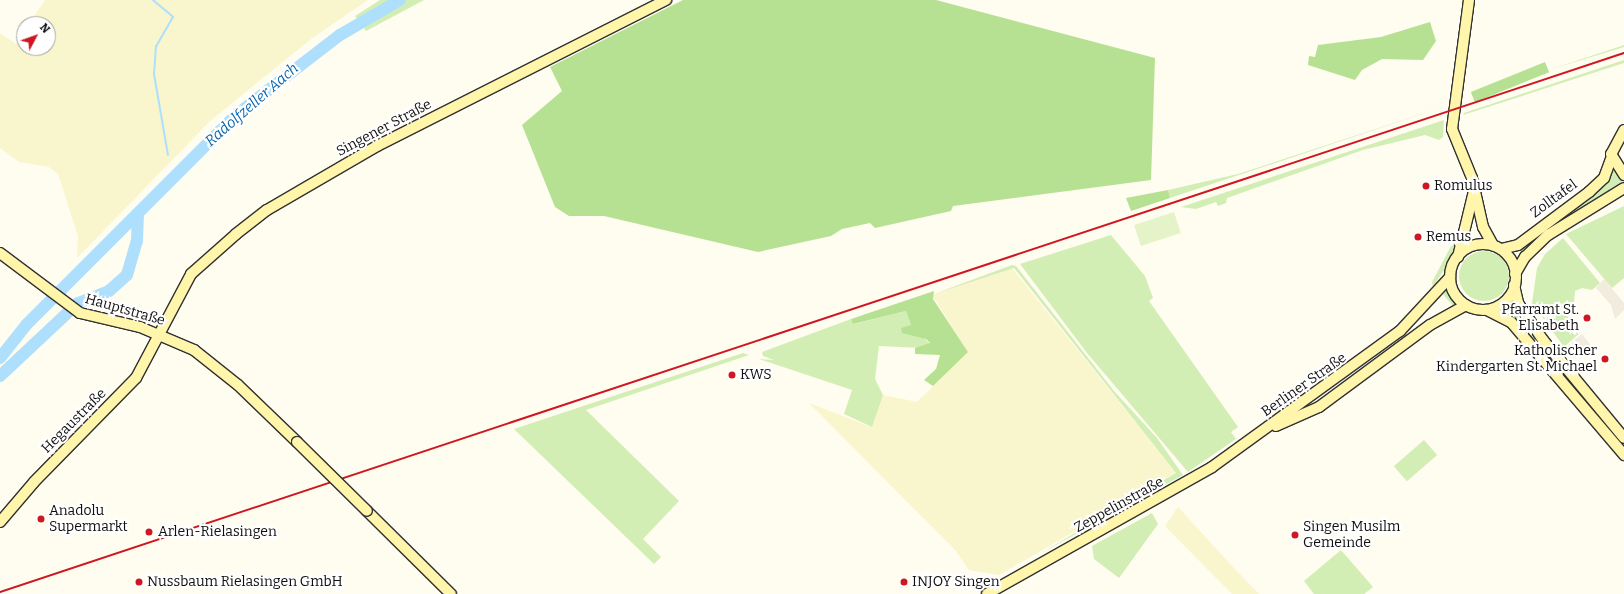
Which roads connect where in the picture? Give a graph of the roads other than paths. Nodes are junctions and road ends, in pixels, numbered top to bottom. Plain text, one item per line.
1 (666, 0) edge
2 (1470, 0) edge
3 (1624, 130) edge
4 (1611, 159) junction
5 (1624, 175) edge
6 (1624, 188) edge
7 (1474, 190) junction
8 (1497, 247) junction
9 (0, 253) edge
10 (1458, 257) junction
11 (1515, 274) junction
12 (1450, 277) junction
13 (1514, 285) junction
14 (1466, 305) junction
15 (1487, 310) junction
16 (161, 334) junction
17 (1261, 432) junction
18 (1624, 438) edge
19 (1624, 455) edge
20 (0, 522) edge
21 (451, 594) edge
22 (987, 594) edge

1 - 16 street, Singener Straße
2 - 7 street
3 - 4 street, Zolltafel
4 - 5 street
4 - 8 street, Zolltafel
6 - 11 street, Zolltafel
7 - 8 street
7 - 10 street
8 - 10 street
8 - 11 street
9 - 16 street, Hauptstraße
10 - 12 street
11 - 13 street
12 - 14 street
12 - 17 street, Berliner Straße
13 - 15 street
13 - 18 street
14 - 15 street
14 - 17 street, Berliner Straße
15 - 19 street
16 - 20 street, Hegaustraße
16 - 21 street, Hauptstraße, bridge
17 - 22 street, Zeppelinstraße

